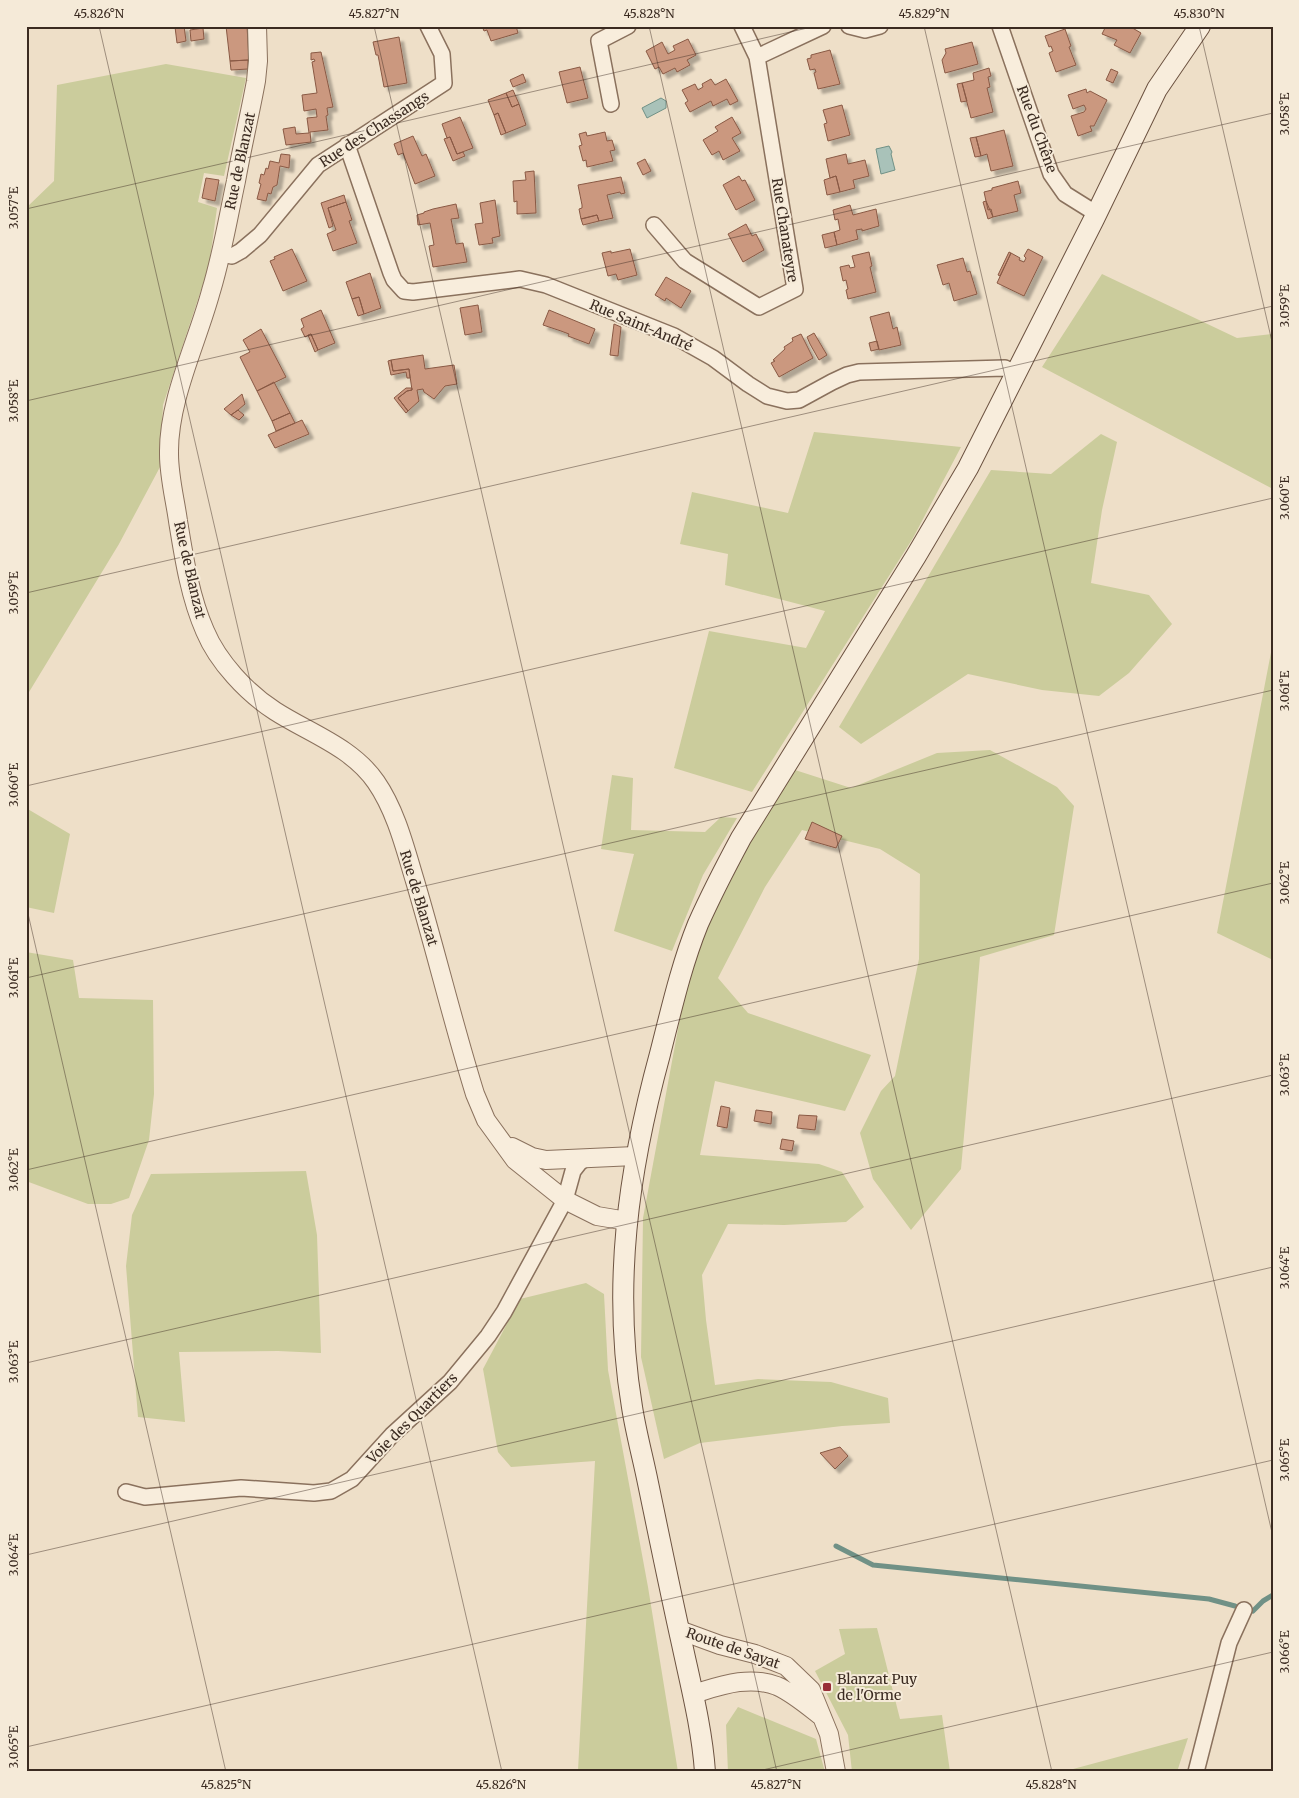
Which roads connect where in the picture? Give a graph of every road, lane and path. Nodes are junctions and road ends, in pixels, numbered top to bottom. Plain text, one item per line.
1 (257, 26) edge
2 (428, 26) edge
3 (628, 26) edge
4 (742, 26) edge
5 (823, 26) edge
6 (849, 26) edge
7 (880, 26) edge
8 (1000, 26) edge
9 (1200, 26) edge
10 (757, 57) junction
11 (611, 104) dead end
12 (348, 145) junction
13 (1096, 214) junction
14 (654, 225) dead end
15 (221, 254) junction
16 (1016, 374) junction
17 (500, 1140) junction
18 (635, 1156) junction
19 (585, 1159) junction
20 (565, 1200) junction
21 (627, 1221) junction
22 (126, 1492) dead end
23 (1244, 1610) dead end
24 (679, 1630) junction
25 (693, 1694) junction
26 (822, 1717) junction
27 (705, 1772) edge
28 (836, 1772) edge
29 (1196, 1772) edge

1 - 15 street, Rue de Blanzat
2 - 12 street, Rue des Chassangs
3 - 11 street
4 - 10 street, Rue Chanateyre
5 - 10 street
6 - 7 street
8 - 13 street, Rue du Chêne
9 - 13 main road
10 - 14 street, Rue Chanateyre
12 - 15 street, Rue des Chassangs
12 - 16 street, Rue Saint-André
13 - 16 main road
15 - 17 street, Rue de Blanzat
16 - 18 main road
17 - 19 street, Rue de Blanzat
17 - 20 street, Rue de Blanzat
18 - 19 street, Rue de Blanzat
18 - 21 main road
19 - 20 street, Voie des Quartiers
20 - 21 street, Rue de Blanzat
20 - 22 street, Voie des Quartiers
21 - 24 main road
23 - 29 street
24 - 25 main road
24 - 26 street, Route de Sayat
25 - 26 street
25 - 27 main road
26 - 28 street, Route de Sayat

